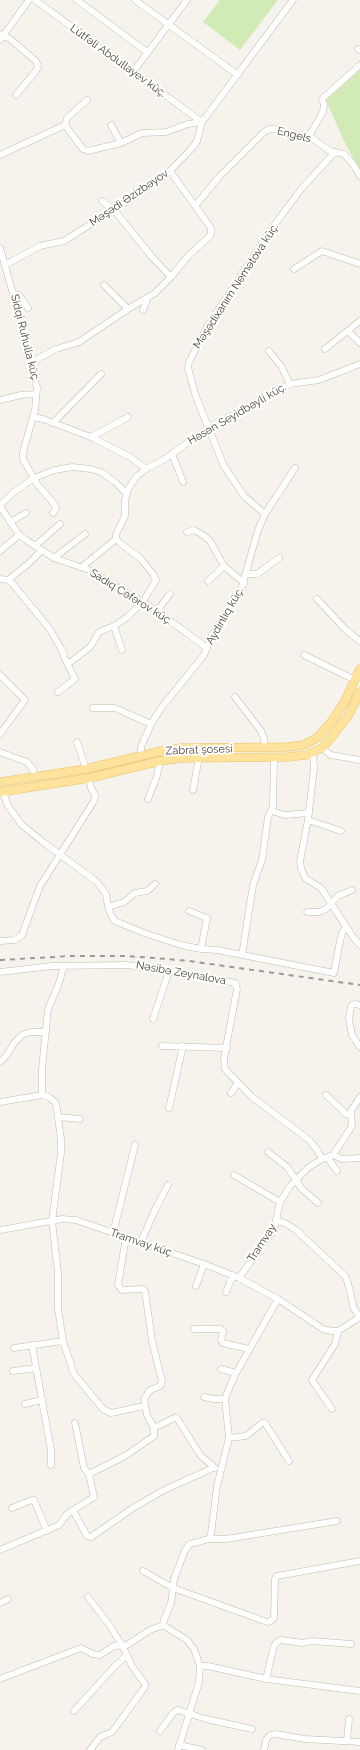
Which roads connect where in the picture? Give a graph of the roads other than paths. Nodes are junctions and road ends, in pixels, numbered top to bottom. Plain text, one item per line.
1 (29, 0) edge
2 (35, 0) edge
3 (77, 0) edge
4 (136, 0) edge
5 (187, 0) edge
6 (293, 0) edge
7 (169, 24) junction
8 (1, 37) edge
9 (147, 52) junction
10 (360, 65) edge
11 (133, 72) junction
12 (238, 75) junction
13 (16, 95) dead end
14 (87, 100) dead end
15 (202, 122) junction
16 (65, 125) junction
17 (111, 125) dead end
18 (309, 136) junction
19 (122, 143) junction
20 (335, 152) junction
21 (0, 155) edge
22 (170, 171) junction
23 (360, 176) edge
24 (102, 201) dead end
25 (196, 205) junction
26 (114, 210) junction
27 (0, 248) edge
28 (5, 264) junction
29 (360, 264) edge
30 (294, 269) dead end
31 (171, 276) junction
32 (104, 285) dead end
33 (14, 294) junction
34 (146, 298) junction
35 (28, 308) dead end
36 (128, 309) junction
37 (143, 310) dead end
38 (360, 321) edge
39 (348, 331) junction
40 (360, 344) edge
41 (325, 349) dead end
42 (269, 351) dead end
43 (30, 363) junction
44 (360, 364) edge
45 (101, 374) dead end
46 (290, 384) junction
47 (36, 394) junction
48 (0, 400) edge
49 (33, 417) junction
50 (128, 417) dead end
51 (53, 423) junction
52 (208, 428) junction
53 (91, 437) junction
54 (172, 454) junction
55 (295, 468) dead end
56 (146, 469) junction
57 (34, 478) junction
58 (183, 482) dead end
59 (126, 494) junction
60 (0, 506) edge
61 (26, 513) dead end
62 (54, 513) dead end
63 (265, 514) junction
64 (10, 522) junction
65 (60, 524) dead end
66 (187, 532) dead end
67 (85, 534) dead end
68 (19, 535) junction
69 (116, 539) junction
70 (35, 546) junction
71 (42, 550) junction
72 (0, 551) edge
73 (54, 558) junction
74 (279, 558) dead end
75 (224, 566) junction
76 (82, 567) junction
77 (247, 574) junction
78 (0, 579) edge
79 (8, 580) junction
80 (208, 581) dead end
81 (244, 583) junction
82 (170, 594) dead end
83 (317, 599) dead end
84 (142, 603) junction
85 (157, 611) junction
86 (114, 626) junction
87 (360, 641) edge
88 (206, 648) junction
89 (122, 650) dead end
90 (304, 655) dead end
91 (68, 664) junction
92 (360, 669) edge
93 (0, 675) edge
94 (354, 680) junction
95 (58, 692) dead end
96 (360, 692) edge
97 (235, 697) dead end
98 (93, 708) dead end
99 (151, 724) junction
100 (0, 734) edge
101 (77, 742) dead end
102 (265, 748) junction
103 (322, 748) junction
104 (0, 752) edge
105 (313, 752) junction
106 (141, 756) junction
107 (199, 757) junction
108 (274, 757) junction
109 (360, 760) edge
110 (160, 761) junction
111 (86, 769) junction
112 (35, 776) junction
113 (89, 778) junction
114 (0, 782) edge
115 (36, 786) junction
116 (193, 790) dead end
117 (2, 792) edge
118 (148, 799) dead end
119 (272, 811) junction
120 (309, 813) junction
121 (308, 820) junction
122 (341, 831) dead end
123 (59, 854) junction
124 (154, 884) dead end
125 (352, 890) dead end
126 (331, 904) junction
127 (108, 907) junction
128 (189, 912) dead end
129 (307, 912) dead end
130 (346, 927) junction
131 (0, 941) edge
132 (360, 945) edge
133 (201, 949) junction
134 (242, 955) junction
135 (64, 966) junction
136 (169, 970) junction
137 (0, 972) edge
138 (360, 1005) edge
139 (153, 1018) dead end
140 (46, 1032) junction
141 (162, 1046) dead end
142 (183, 1046) junction
143 (360, 1047) edge
144 (226, 1048) junction
145 (0, 1062) edge
146 (237, 1084) junction
147 (231, 1093) dead end
148 (42, 1095) junction
149 (326, 1095) dead end
150 (360, 1096) edge
151 (0, 1102) edge
152 (169, 1108) dead end
153 (351, 1115) junction
154 (58, 1117) junction
155 (80, 1119) dead end
156 (135, 1146) dead end
157 (268, 1152) dead end
158 (327, 1157) junction
159 (360, 1158) edge
160 (337, 1171) dead end
161 (234, 1175) dead end
162 (296, 1180) junction
163 (168, 1185) dead end
164 (280, 1202) junction
165 (318, 1202) dead end
166 (52, 1221) junction
167 (277, 1221) junction
168 (0, 1230) edge
169 (113, 1233) junction
170 (126, 1237) junction
171 (141, 1242) junction
172 (204, 1264) junction
173 (236, 1277) junction
174 (196, 1286) dead end
175 (226, 1292) dead end
176 (278, 1299) junction
177 (360, 1317) edge
178 (194, 1329) dead end
179 (338, 1331) junction
180 (63, 1341) junction
181 (32, 1345) junction
182 (14, 1348) dead end
183 (249, 1349) junction
184 (36, 1368) junction
185 (221, 1369) dead end
186 (13, 1372) dead end
187 (236, 1373) junction
188 (204, 1396) dead end
189 (226, 1398) junction
190 (42, 1400) junction
191 (25, 1404) dead end
192 (144, 1406) junction
193 (332, 1409) dead end
194 (75, 1422) dead end
195 (154, 1428) junction
196 (229, 1438) junction
197 (289, 1462) dead end
198 (51, 1465) dead end
199 (213, 1468) junction
200 (220, 1469) junction
201 (89, 1474) junction
202 (12, 1508) dead end
203 (73, 1510) junction
204 (337, 1521) dead end
205 (47, 1531) junction
206 (209, 1539) junction
207 (0, 1550) edge
208 (360, 1561) edge
209 (143, 1571) dead end
210 (173, 1588) junction
211 (88, 1597) dead end
212 (8, 1599) dead end
213 (0, 1603) edge
214 (164, 1625) junction
215 (351, 1644) dead end
216 (122, 1645) junction
217 (127, 1655) junction
218 (200, 1666) junction
219 (0, 1679) edge
220 (266, 1679) junction
221 (360, 1690) edge
222 (74, 1711) dead end
223 (189, 1714) junction
224 (349, 1719) dead end
225 (252, 1729) dead end
226 (160, 1731) dead end
227 (347, 1740) junction
228 (360, 1742) edge
229 (178, 1747) edge
230 (90, 1750) edge
231 (202, 1750) edge
232 (264, 1750) edge

1 - 8 street
2 - 11 street, Lütfəli Abdullayev küç.
3 - 9 street
4 - 7 street
5 - 7 street
6 - 12 street, Məşədi Əzizbəyov
7 - 9 street
7 - 12 street
8 - 13 street
9 - 11 street
10 - 18 street
11 - 15 street, Lütfəli Abdullayev küç.
12 - 15 street, Məşədi Əzizbəyov
14 - 16 street
15 - 19 street
15 - 22 street, Məşədi Əzizbəyov
16 - 19 street
16 - 21 street
17 - 19 street
18 - 20 street, Engels
18 - 25 street, Engels
20 - 23 street, Engels
20 - 52 street, Məşədixanım Nemətova küç.
22 - 25 street
22 - 26 street, Məşədi Əzizbəyov
24 - 26 street
25 - 31 street
26 - 28 street, Məşədi Əzizbəyov
26 - 31 street
27 - 28 street, Sidqi Ruhulla küç.
28 - 33 street, Sidqi Ruhulla küç.
29 - 30 street
31 - 34 street
32 - 36 street
33 - 35 street
33 - 43 street, Sidqi Ruhulla küç.
34 - 36 street
34 - 37 street
36 - 43 street
38 - 39 street
39 - 40 street
39 - 41 street
42 - 46 street
43 - 47 street, Sidqi Ruhulla küç.
44 - 46 street, Həsən Seyidbəyli küç.
45 - 51 street
46 - 52 street, Həsən Seyidbəyli küç.
47 - 48 street
47 - 49 street, Sidqi Ruhulla küç.
49 - 51 street
49 - 57 street, Sidqi Ruhulla küç.
50 - 53 street
51 - 53 street
52 - 54 street, Həsən Seyidbəyli küç.
52 - 63 street, Məşədixanım Nemətova küç.
53 - 56 street
54 - 56 street, Həsən Seyidbəyli küç.
54 - 58 street
55 - 63 street, Aydınlıq küç.
56 - 59 street, Həsən Seyidbəyli küç.
57 - 59 street
57 - 60 street
57 - 62 street, Sidqi Ruhulla küç.
59 - 69 street
60 - 64 street, Sadıq Cəfərov küç.
61 - 64 street
63 - 77 street, Aydınlıq küç.
64 - 68 street, Sadıq Cəfərov küç.
65 - 70 street
66 - 75 street
67 - 73 street
68 - 70 street, Sadıq Cəfərov küç.
68 - 72 street
69 - 76 street
69 - 84 street
70 - 71 street, Sadıq Cəfərov küç.
71 - 73 street, Sadıq Cəfərov küç.
71 - 79 street
73 - 76 street, Sadıq Cəfərov küç.
74 - 77 street
75 - 80 street
75 - 81 street
76 - 84 street, Sadıq Cəfərov küç.
77 - 81 street, Aydınlıq küç.
78 - 79 street
79 - 91 street
81 - 88 street, Aydınlıq küç.
82 - 85 street
83 - 87 street
84 - 85 street, Sadıq Cəfərov küç.
84 - 86 street
85 - 88 street, Sadıq Cəfərov küç.
86 - 89 street
86 - 91 street
88 - 99 street, Aydınlıq küç.
90 - 94 street
91 - 95 street
92 - 94 main road, Zabrat şosesi
93 - 100 street
94 - 102 main road, Zabrat şosesi
96 - 103 main road, Zabrat şosesi
97 - 102 street
98 - 99 street
99 - 106 street, Aydınlıq küç.
101 - 111 street
102 - 106 main road, Zabrat şosesi
103 - 105 main road, Zabrat şosesi
103 - 109 street
104 - 112 street
105 - 108 main road, Zabrat şosesi
105 - 120 street
106 - 111 main road, Zabrat şosesi
107 - 108 main road, Zabrat şosesi
107 - 110 main road, Zabrat şosesi
107 - 116 street
108 - 119 street
110 - 113 main road, Zabrat şosesi
110 - 118 street
111 - 112 main road, Zabrat şosesi
112 - 114 main road, Zabrat şosesi
112 - 115 main road
113 - 115 main road, Zabrat şosesi
113 - 123 street
115 - 117 main road, Zabrat şosesi
117 - 123 street
119 - 120 street
119 - 134 street
120 - 121 street
121 - 122 street
121 - 126 street
123 - 127 street
123 - 131 street
124 - 127 street
125 - 126 street
126 - 129 street
126 - 130 street
127 - 133 street
128 - 133 street
130 - 132 street
130 - 134 street
133 - 134 street
135 - 136 street, Nəsibə Zeynalova
135 - 137 street, Nəsibə Zeynalova
135 - 140 street
136 - 139 street
136 - 144 street, Nəsibə Zeynalova
138 - 143 street
140 - 145 street
140 - 148 street
141 - 142 street
142 - 144 street
142 - 152 street
144 - 146 street, Nəsibə Zeynalova
146 - 147 street
146 - 158 street, Nəsibə Zeynalova
148 - 151 street
148 - 154 street
149 - 153 street
150 - 153 street, Tramvay
153 - 158 street, Tramvay
154 - 155 street
154 - 166 street
156 - 169 street
157 - 162 street
158 - 159 street
158 - 160 street, Nəsibə Zeynalova
158 - 162 street, Tramvay
161 - 164 street
162 - 164 street, Tramvay
162 - 165 street
163 - 171 street
164 - 167 street, Tramvay
166 - 168 street, Tramvay küç.
166 - 169 street, Tramvay küç.
166 - 180 street
167 - 173 street, Tramvay
167 - 177 street
169 - 170 street, Tramvay küç.
170 - 171 street, Tramvay küç.
170 - 192 street
171 - 172 street, Tramvay küç.
172 - 173 street, Tramvay küç.
172 - 174 street
173 - 175 street, Tramvay
173 - 176 street, Tramvay küç.
176 - 179 street, Tramvay küç.
176 - 183 street
177 - 179 street
178 - 183 street
179 - 193 street
180 - 181 street
180 - 192 street
181 - 182 street
181 - 184 street
183 - 187 street
184 - 186 street
184 - 190 street
185 - 187 street
187 - 189 street
188 - 189 street
189 - 196 street
190 - 191 street
190 - 198 street
192 - 195 street
194 - 201 street
195 - 199 street
195 - 201 street
196 - 197 street
196 - 200 street
199 - 200 street
199 - 203 street
200 - 206 street
201 - 203 street
202 - 205 street
203 - 205 street
204 - 206 street
205 - 207 street
206 - 210 street
208 - 210 street
209 - 210 street
210 - 214 street
211 - 216 street
212 - 213 street
214 - 216 street
214 - 218 street
215 - 220 street
216 - 217 street
216 - 219 street
217 - 222 street
217 - 230 street
218 - 220 street
218 - 223 street
220 - 221 street
223 - 225 street
223 - 226 street
223 - 229 street
224 - 227 street
227 - 228 street
227 - 232 street
229 - 231 street

